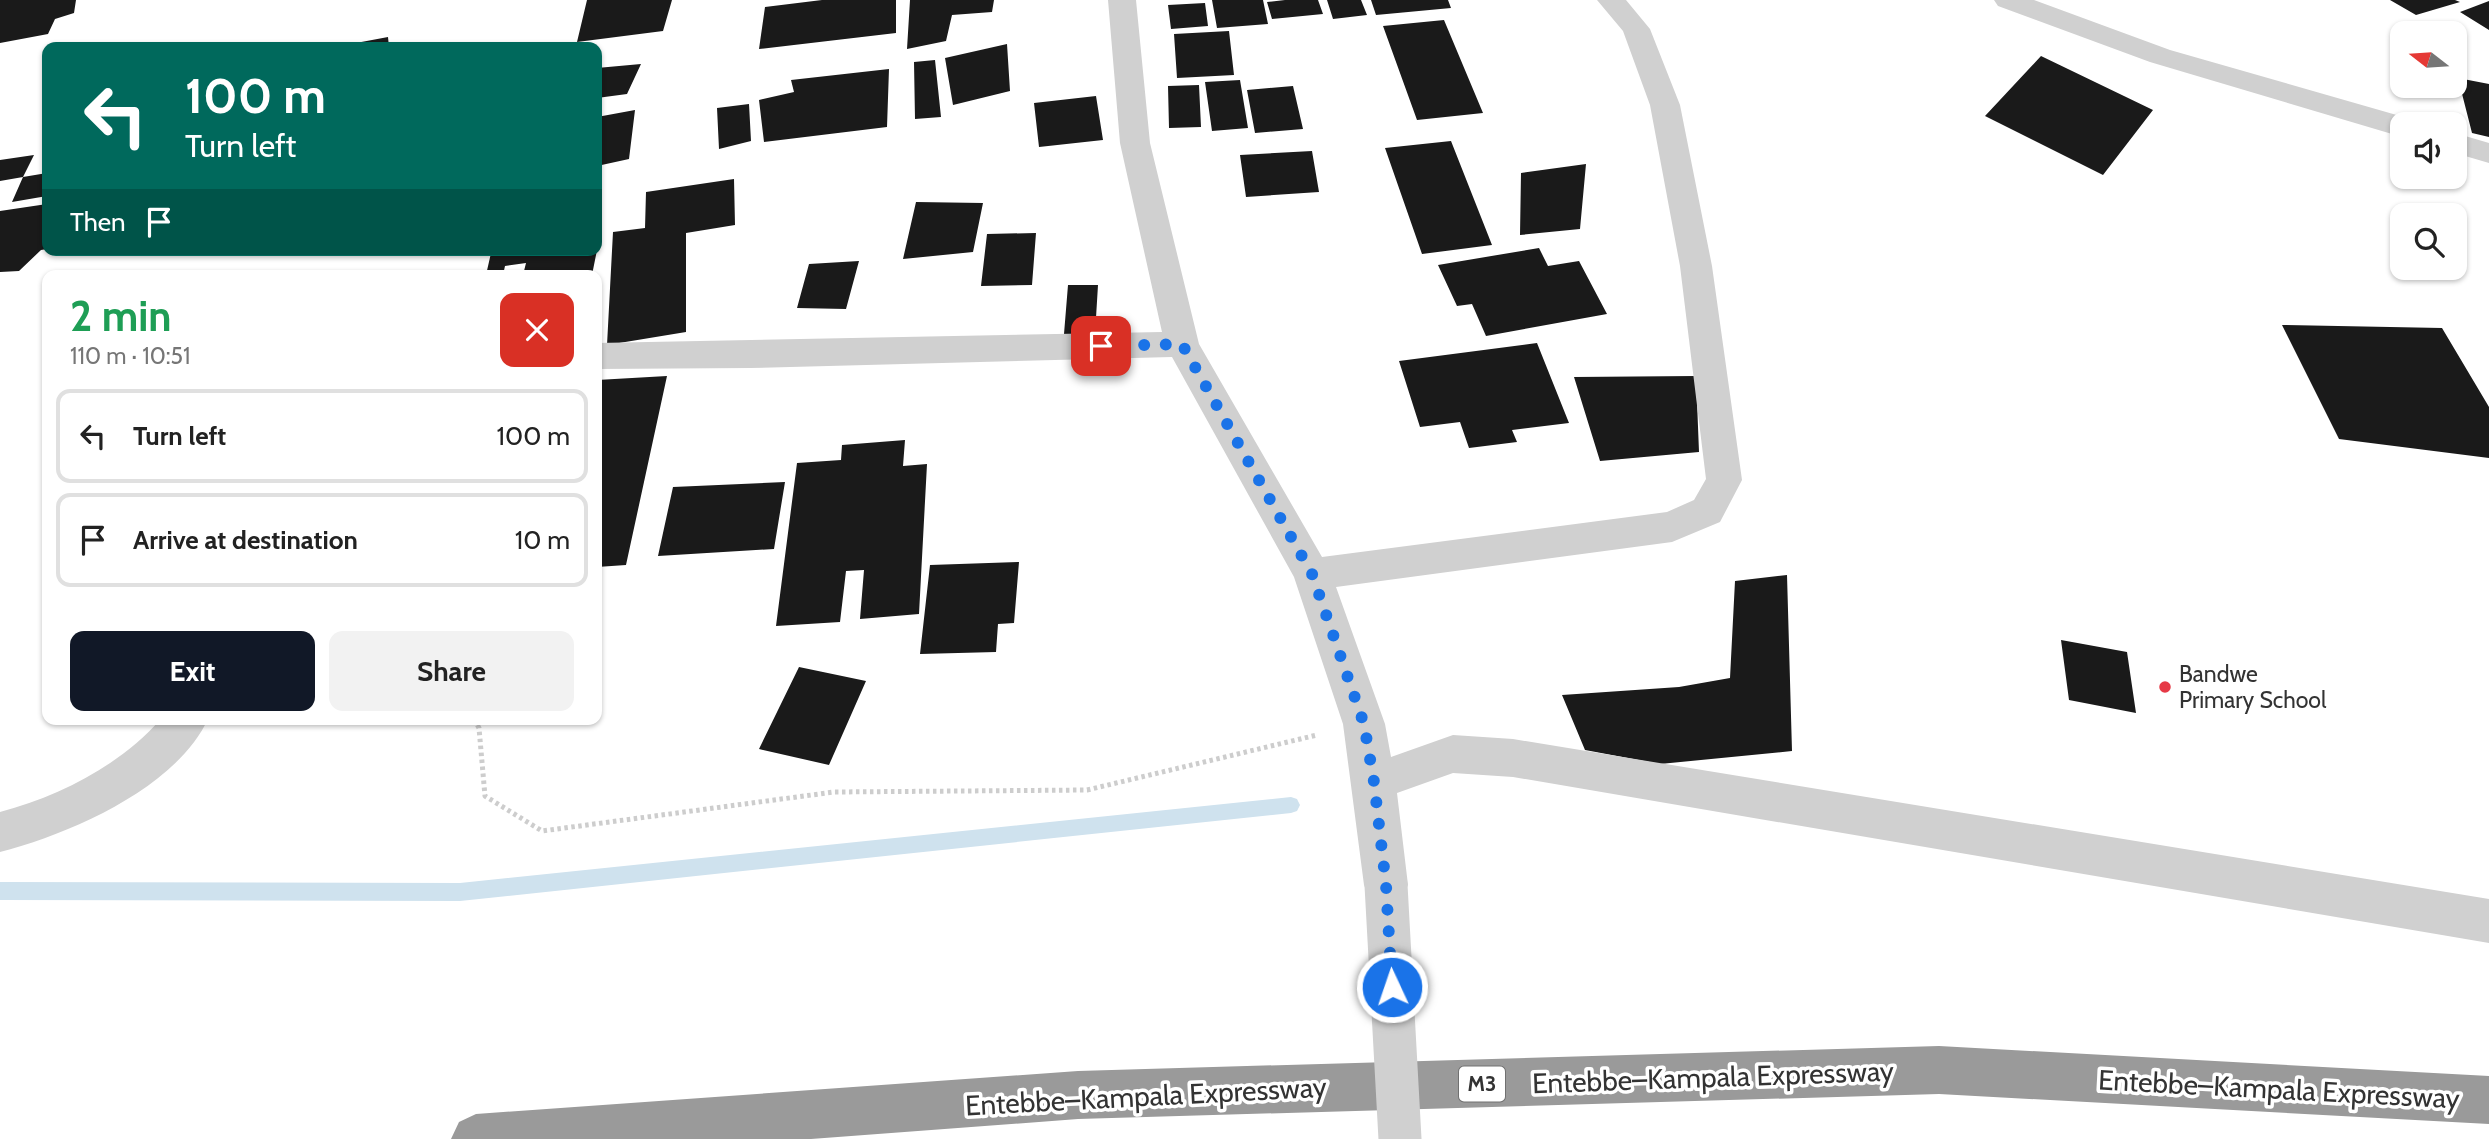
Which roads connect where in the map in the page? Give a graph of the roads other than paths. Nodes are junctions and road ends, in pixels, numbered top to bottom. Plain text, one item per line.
1 (1122, 0) edge
2 (1611, 0) edge
3 (2008, 0) edge
4 (2390, 123) edge
5 (2467, 147) edge
6 (2489, 153) edge
7 (1182, 344) junction
8 (602, 356) edge
9 (1312, 574) junction
10 (182, 725) edge
11 (1374, 782) junction
12 (0, 832) edge
13 (2489, 921) edge
14 (2489, 1100) edge
15 (476, 1139) edge
16 (1400, 1139) edge

1 - 7 street
2 - 9 street
3 - 4 street
5 - 6 street
7 - 8 street
7 - 9 street
9 - 11 street
10 - 12 street
11 - 13 street
11 - 16 street, bridge
14 - 15 highway, Entebbe–Kampala Expressway / M3

